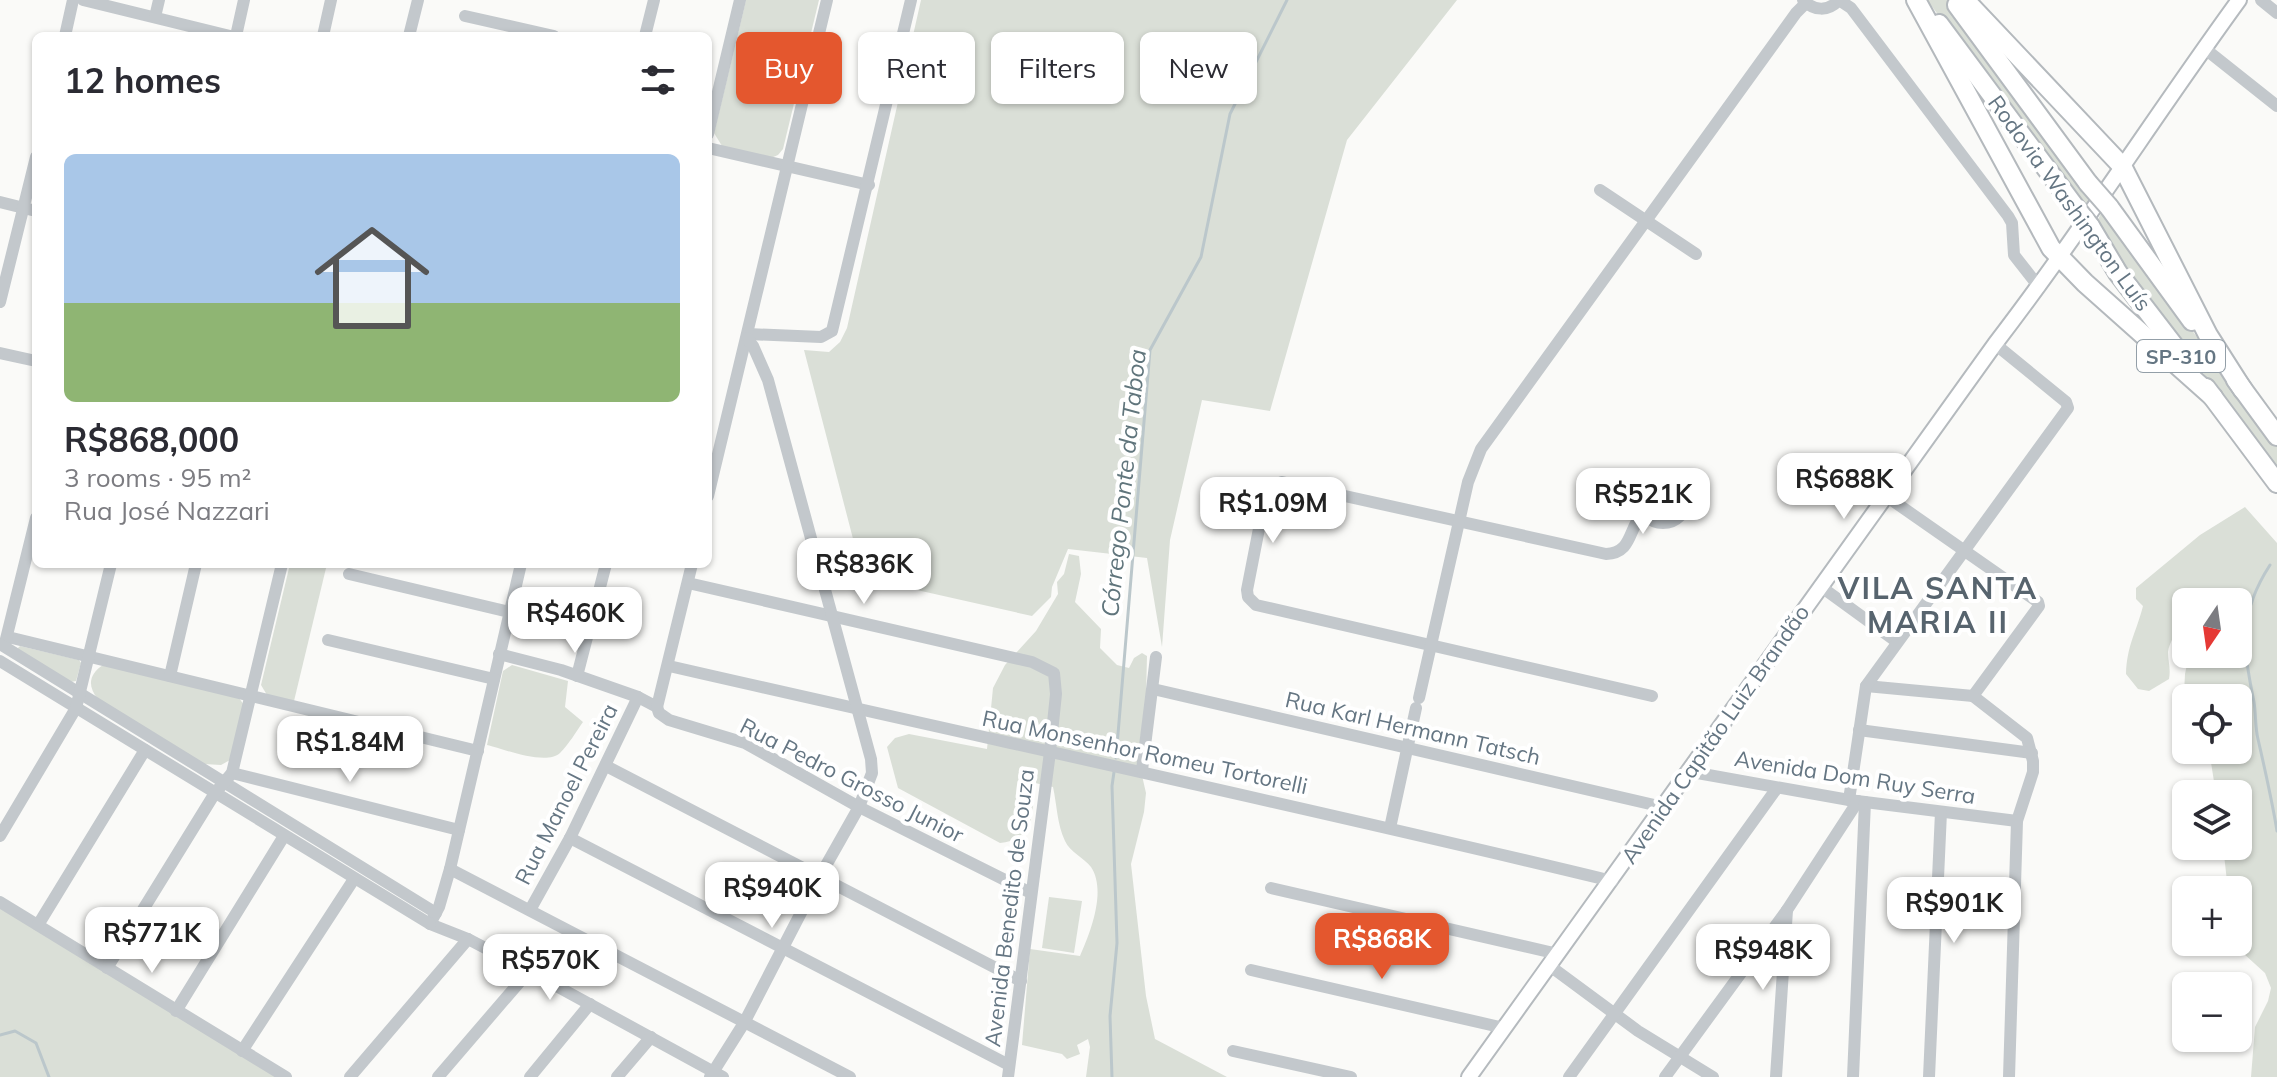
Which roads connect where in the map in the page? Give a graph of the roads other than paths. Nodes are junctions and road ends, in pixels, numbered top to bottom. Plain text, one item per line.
1 (73, 0) edge
2 (83, 0) edge
3 (159, 0) edge
4 (244, 0) edge
5 (331, 0) edge
6 (418, 0) edge
7 (654, 0) edge
8 (740, 0) edge
9 (827, 0) edge
10 (911, 0) edge
11 (1839, 0) edge
12 (1918, 0) edge
13 (1954, 0) edge
14 (1965, 0) edge
15 (2239, 0) edge
16 (2261, 0) edge
17 (1804, 2) edge
18 (2277, 13) edge
19 (465, 16) dead end
20 (155, 17) junction
21 (66, 32) edge
22 (217, 32) edge
23 (234, 32) edge
24 (324, 32) edge
25 (410, 32) edge
26 (536, 32) edge
27 (646, 32) edge
28 (2204, 48) junction
29 (2277, 106) edge
30 (712, 117) edge
31 (712, 149) edge
32 (2122, 166) junction
33 (787, 167) junction
34 (869, 185) junction
35 (1600, 190) dead end
36 (0, 202) edge
37 (30, 209) edge
38 (1645, 221) junction
39 (1696, 254) dead end
40 (2060, 259) junction
41 (2039, 287) junction
42 (0, 302) edge
43 (747, 336) junction
44 (1995, 344) junction
45 (0, 353) edge
46 (32, 360) edge
47 (2243, 390) junction
48 (2213, 397) junction
49 (2274, 432) edge
50 (714, 441) edge
51 (2277, 483) edge
52 (1886, 496) junction
53 (1643, 513) dead end
54 (1459, 521) junction
55 (32, 534) edge
56 (1964, 551) junction
57 (110, 568) edge
58 (195, 568) edge
59 (281, 568) edge
60 (520, 568) edge
61 (605, 568) edge
62 (691, 568) edge
63 (349, 574) dead end
64 (688, 583) junction
65 (1820, 586) junction
66 (509, 612) junction
67 (831, 617) junction
68 (328, 640) dead end
69 (1897, 642) junction
70 (4, 643) edge
71 (1431, 646) junction
72 (499, 654) junction
73 (89, 657) junction
74 (1156, 657) dead end
75 (0, 661) edge
76 (669, 666) junction
77 (170, 676) junction
78 (577, 676) junction
79 (494, 679) junction
80 (1866, 686) junction
81 (1153, 689) junction
82 (80, 693) junction
83 (250, 696) junction
84 (1652, 696) dead end
85 (1973, 696) junction
86 (638, 697) junction
87 (657, 707) junction
88 (76, 708) junction
89 (856, 710) junction
90 (1859, 730) junction
91 (1408, 747) junction
92 (145, 750) junction
93 (478, 751) junction
94 (1050, 752) junction
95 (2032, 753) junction
96 (606, 766) junction
97 (1142, 770) junction
98 (1686, 771) junction
99 (228, 777) junction
100 (1777, 788) junction
101 (215, 793) junction
102 (1857, 801) junction
103 (859, 807) junction
104 (1663, 807) junction
105 (1941, 812) junction
106 (2017, 821) junction
107 (1390, 828) junction
108 (459, 830) junction
109 (1, 832) edge
110 (284, 836) junction
111 (570, 838) junction
112 (450, 869) junction
113 (820, 876) junction
114 (354, 879) junction
115 (1612, 881) junction
116 (1271, 888) dead end
117 (1031, 893) junction
118 (0, 902) edge
119 (530, 910) junction
120 (1787, 910) junction
121 (433, 919) junction
122 (38, 925) junction
123 (468, 939) junction
124 (782, 948) junction
125 (1554, 960) junction
126 (107, 968) junction
127 (1251, 970) dead end
128 (529, 971) junction
129 (1021, 981) junction
130 (590, 1004) junction
131 (176, 1011) junction
132 (1615, 1013) junction
133 (744, 1023) junction
134 (1504, 1028) junction
135 (651, 1037) junction
136 (242, 1051) junction
137 (1233, 1051) dead end
138 (1678, 1058) junction
139 (1008, 1071) edge
140 (716, 1075) edge
141 (286, 1077) edge
142 (350, 1077) edge
143 (438, 1077) edge
144 (530, 1077) edge
145 (617, 1077) edge
146 (850, 1077) edge
147 (1351, 1077) edge
148 (1469, 1077) edge
149 (1569, 1077) edge
150 (1665, 1077) edge
151 (1713, 1077) edge
152 (1776, 1077) edge
153 (1853, 1077) edge
154 (1929, 1077) edge
155 (2009, 1077) edge

1 - 21 street
2 - 20 street
3 - 20 street
4 - 23 street
5 - 24 street
6 - 25 street
7 - 27 street
8 - 30 street
9 - 33 street
10 - 34 street
11 - 17 street
11 - 41 street
12 - 40 highway
12 - 48 highway, Rodovia Washington Luís / SP-310, bridge
13 - 47 highway, Rodovia Washington Luís / SP-310, bridge
14 - 32 highway
15 - 28 main road, Avenida Capitão Luiz Brandão
16 - 18 street
17 - 38 street
19 - 26 street
20 - 22 street
28 - 29 street
28 - 32 main road, Avenida Capitão Luiz Brandão
31 - 33 street
32 - 40 main road, Avenida Capitão Luiz Brandão
32 - 47 highway
33 - 34 street
33 - 43 street
34 - 43 street
35 - 38 street
36 - 37 street
37 - 42 street
38 - 39 street
38 - 54 street
40 - 41 main road, Avenida Capitão Luiz Brandão
40 - 48 highway
41 - 44 main road, Avenida Capitão Luiz Brandão
43 - 50 street
43 - 67 street
44 - 52 main road, Avenida Capitão Luiz Brandão
44 - 56 street
45 - 46 street
47 - 49 highway, Rodovia Washington Luís / SP-310
48 - 51 highway, Rodovia Washington Luís / SP-310
52 - 56 street
52 - 65 main road, Avenida Capitão Luiz Brandão
53 - 54 street
54 - 71 street
54 - 71 street
55 - 70 street
56 - 69 street
56 - 85 street
57 - 73 street
58 - 77 street
59 - 83 street
60 - 66 street
61 - 78 street
62 - 64 street
63 - 66 street
64 - 67 street
64 - 76 street
65 - 69 street
65 - 98 main road, Avenida Capitão Luiz Brandão
66 - 72 street
67 - 89 street
67 - 94 street, Avenida Benedito de Souza
68 - 79 street
69 - 80 street
70 - 73 street
70 - 82 street
71 - 84 street
71 - 91 street
72 - 78 street, Rua Pedro Grosso Junior
72 - 79 street
73 - 77 street
73 - 82 street
74 - 81 street
75 - 88 street
76 - 87 street
76 - 89 street, Rua Monsenhor Romeu Tortorelli
77 - 83 street
78 - 86 street, Rua Pedro Grosso Junior
79 - 93 street
80 - 85 street
80 - 90 street
81 - 91 street, Rua Karl Hermann Tatsch
81 - 97 street
82 - 88 street
82 - 99 street
83 - 93 street
83 - 99 street
85 - 95 street
86 - 87 street, Rua Pedro Grosso Junior
86 - 96 street, Rua Manoel Pereira
87 - 103 street, Rua Pedro Grosso Junior
88 - 92 street
88 - 109 street
89 - 94 street, Rua Monsenhor Romeu Tortorelli
89 - 103 street
90 - 95 street
90 - 102 street
91 - 104 street, Rua Karl Hermann Tatsch
91 - 107 street
92 - 101 street
92 - 122 street
93 - 108 street
94 - 97 street, Rua Monsenhor Romeu Tortorelli
94 - 117 street, Avenida Benedito de Souza
95 - 106 street
96 - 111 street, Rua Manoel Pereira
96 - 113 street
97 - 107 street, Rua Monsenhor Romeu Tortorelli
98 - 100 street, Avenida Dom Ruy Serra
98 - 104 main road, Avenida Capitão Luiz Brandão
99 - 101 street
99 - 108 street
99 - 121 street
100 - 102 street, Avenida Dom Ruy Serra
100 - 132 street
101 - 110 street
101 - 126 street
102 - 105 street, Avenida Dom Ruy Serra
102 - 120 street
102 - 153 street
103 - 113 street
103 - 117 street, Rua Pedro Grosso Junior
104 - 115 main road, Avenida Capitão Luiz Brandão
105 - 106 street, Avenida Dom Ruy Serra
105 - 154 street
106 - 155 street
107 - 115 street, Rua Monsenhor Romeu Tortorelli
108 - 112 street
110 - 114 street
110 - 131 street
111 - 119 street, Rua Manoel Pereira
111 - 124 street
112 - 119 street
112 - 121 street
113 - 124 street
113 - 129 street
114 - 121 street
114 - 136 street
115 - 125 main road, Avenida Capitão Luiz Brandão
116 - 125 street
117 - 129 street, Avenida Benedito de Souza
118 - 122 street
119 - 133 street
120 - 138 street
120 - 152 street
121 - 123 street
122 - 126 street
123 - 128 street
123 - 142 street
124 - 133 street
124 - 139 street
125 - 132 street
125 - 134 main road, Avenida Capitão Luiz Brandão
126 - 131 street
127 - 134 street
128 - 130 street
128 - 143 street
129 - 139 street, Avenida Benedito de Souza
130 - 135 street
130 - 144 street
131 - 136 street
132 - 138 street
132 - 149 street
133 - 140 street
133 - 146 street
134 - 148 main road, Avenida Capitão Luiz Brandão
135 - 140 street
135 - 145 street
136 - 141 street
137 - 147 street
138 - 150 street
138 - 151 street

